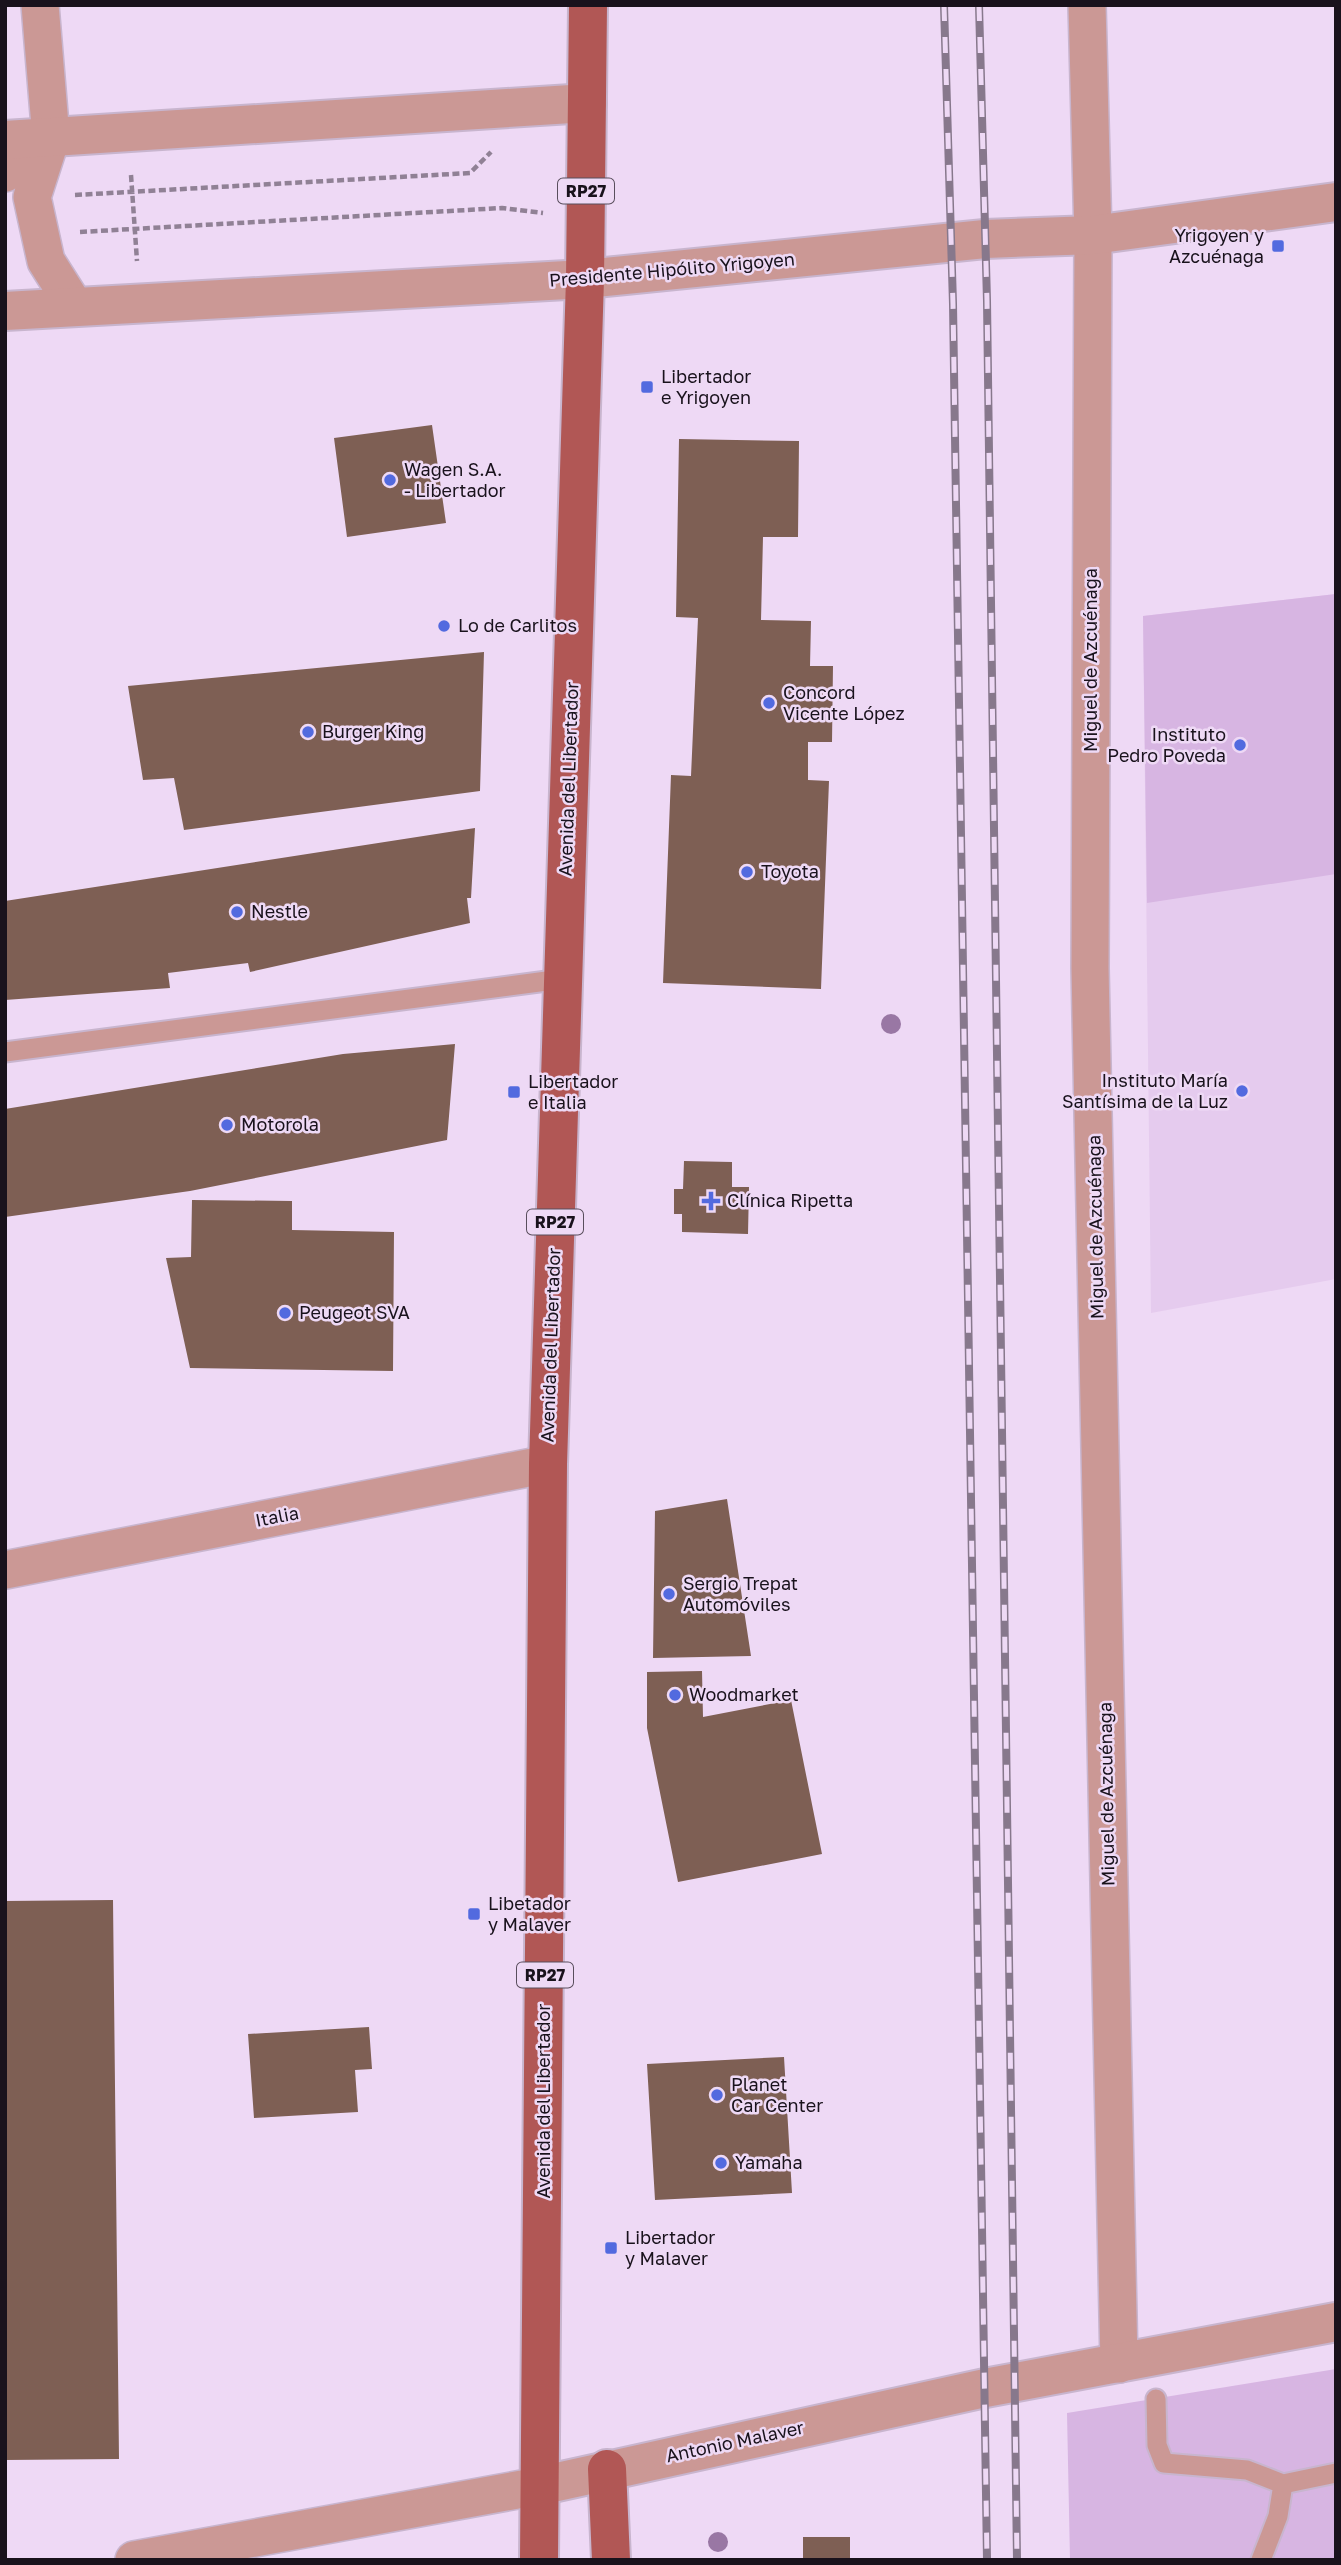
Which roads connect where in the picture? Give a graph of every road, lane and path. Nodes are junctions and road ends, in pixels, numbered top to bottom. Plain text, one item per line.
1 (40, 5) edge
2 (588, 5) edge
3 (1087, 5) edge
4 (587, 103) junction
5 (536, 107) junction
6 (126, 134) junction
7 (51, 138) junction
8 (5, 140) edge
9 (5, 173) edge
10 (132, 192) junction
11 (32, 197) junction
12 (1336, 202) edge
13 (586, 219) junction
14 (135, 229) junction
15 (40, 234) junction
16 (1093, 235) junction
17 (585, 279) junction
18 (141, 304) junction
19 (75, 307) junction
20 (5, 311) edge
21 (562, 979) junction
22 (5, 1052) edge
23 (548, 1465) junction
24 (5, 1570) edge
25 (1336, 2322) edge
26 (1119, 2364) junction
27 (1156, 2399) dead end
28 (607, 2469) junction
29 (1336, 2473) edge
30 (1283, 2484) junction
31 (539, 2486) junction
32 (134, 2560) edge
33 (540, 2560) edge
34 (611, 2560) edge
35 (1261, 2560) edge

1 - 7 street
2 - 4 main road, Avenida del Libertador / RP27
3 - 16 street, Miguel de Azcuénaga
4 - 5 street
4 - 13 main road, Avenida del Libertador / RP27
5 - 6 street
5 - 10 path
6 - 7 street
6 - 10 path
7 - 8 street
7 - 9 street
7 - 11 street
10 - 11 path
10 - 14 path
11 - 15 street
12 - 16 street, Presidente Hipólito Yrigoyen
13 - 14 path
13 - 17 main road, Avenida del Libertador / RP27
14 - 15 path
14 - 18 path
15 - 19 street
16 - 17 street, Presidente Hipólito Yrigoyen
16 - 26 street, Miguel de Azcuénaga
17 - 18 street, Presidente Hipólito Yrigoyen
17 - 21 main road, Avenida del Libertador / RP27
18 - 19 street, Presidente Hipólito Yrigoyen
19 - 20 street, Presidente Hipólito Yrigoyen
21 - 22 lane
21 - 23 main road, Avenida del Libertador / RP27
23 - 24 street, Italia
23 - 31 main road, Avenida del Libertador / RP27
25 - 26 street, Antonio Malaver
26 - 28 street, Antonio Malaver
27 - 30 lane
28 - 31 street, Antonio Malaver
28 - 34 main road
29 - 30 lane
30 - 35 lane
31 - 32 street, Antonio Malaver
31 - 33 main road, Avenida del Libertador / RP27

